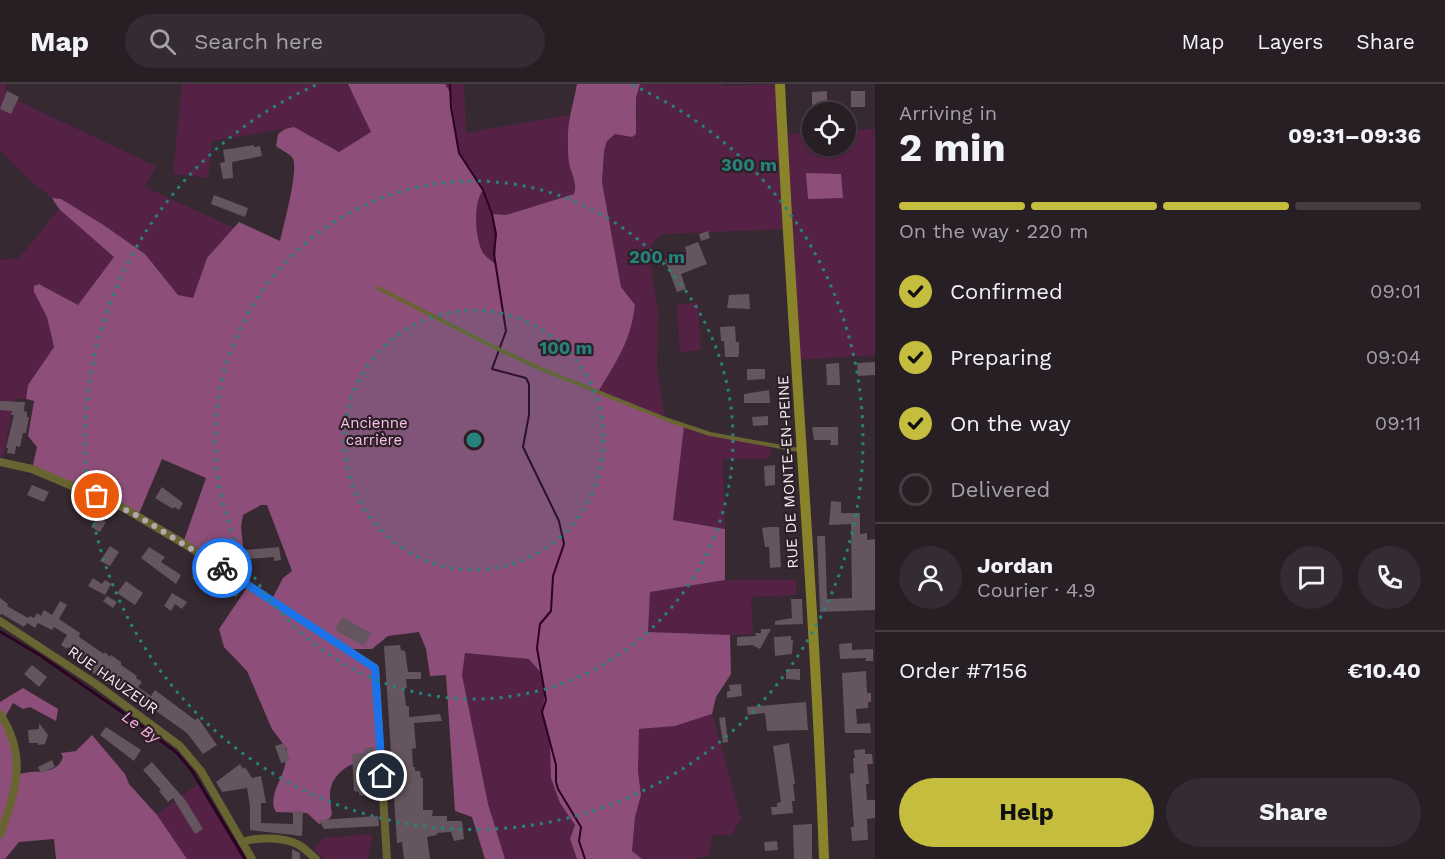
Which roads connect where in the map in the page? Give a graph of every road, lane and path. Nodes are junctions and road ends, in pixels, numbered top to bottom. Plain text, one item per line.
1 (780, 84) edge
2 (378, 288) dead end
3 (803, 450) junction
4 (0, 462) edge
5 (0, 621) edge
6 (0, 714) edge
7 (0, 836) edge
8 (242, 842) junction
9 (252, 859) edge
10 (316, 859) edge
11 (387, 859) edge
12 (824, 859) edge

1 - 3 main road, RUE DE MONTE-EN-PEINE
2 - 3 lane
3 - 12 main road, RUE DE MONTE-EN-PEINE
4 - 11 street
5 - 8 street, RUE HAUZEUR
6 - 7 street
8 - 9 street, RUE HAUZEUR
8 - 10 street

